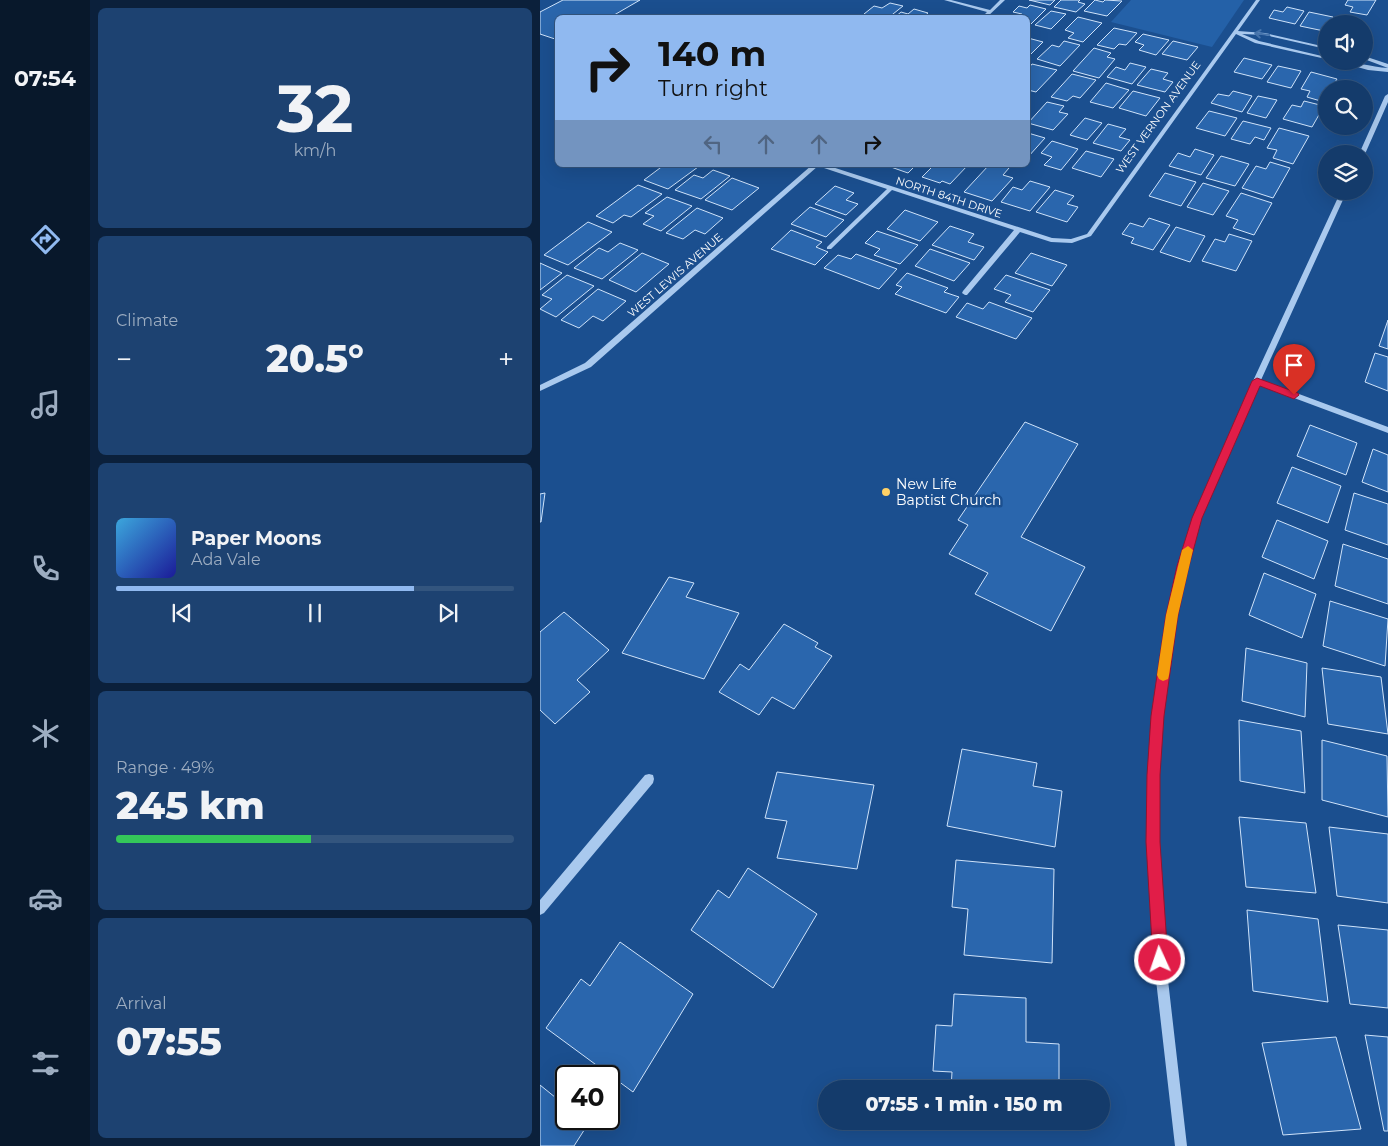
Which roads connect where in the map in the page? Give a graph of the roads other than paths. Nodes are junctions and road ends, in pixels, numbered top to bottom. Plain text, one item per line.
1 (946, 0) edge
2 (1003, 0) edge
3 (1258, 0) edge
4 (990, 11) junction
5 (986, 15) edge
6 (1235, 32) junction
7 (1310, 44) junction
8 (1318, 46) edge
9 (1305, 53) junction
10 (1318, 56) edge
11 (1373, 60) edge
12 (1388, 66) edge
13 (1373, 68) edge
14 (1388, 70) edge
15 (1388, 96) edge
16 (1366, 145) edge
17 (813, 167) edge
18 (826, 167) edge
19 (891, 188) junction
20 (1340, 200) edge
21 (1018, 230) junction
22 (1072, 242) joint
23 (829, 248) dead end
24 (965, 293) dead end
25 (1257, 381) junction
26 (540, 388) edge
27 (1388, 430) edge
28 (649, 779) dead end
29 (540, 909) edge
30 (1181, 1146) edge

1 - 4 street
2 - 4 street
3 - 6 street, WEST VERNON AVENUE
4 - 5 street
7 -> 6 street
6 - 9 street
6 - 22 street, WEST VERNON AVENUE
7 - 8 street
7 - 9 street
9 - 10 street
11 - 12 street
13 - 14 street
15 - 16 street
17 - 26 street, WEST LEWIS AVENUE
18 - 19 street, NORTH 84TH DRIVE
19 - 21 street, NORTH 84TH DRIVE
19 - 23 street
20 - 25 street
21 - 22 street, NORTH 84TH DRIVE
21 - 24 street
25 - 27 street
25 - 30 street
28 - 29 street

